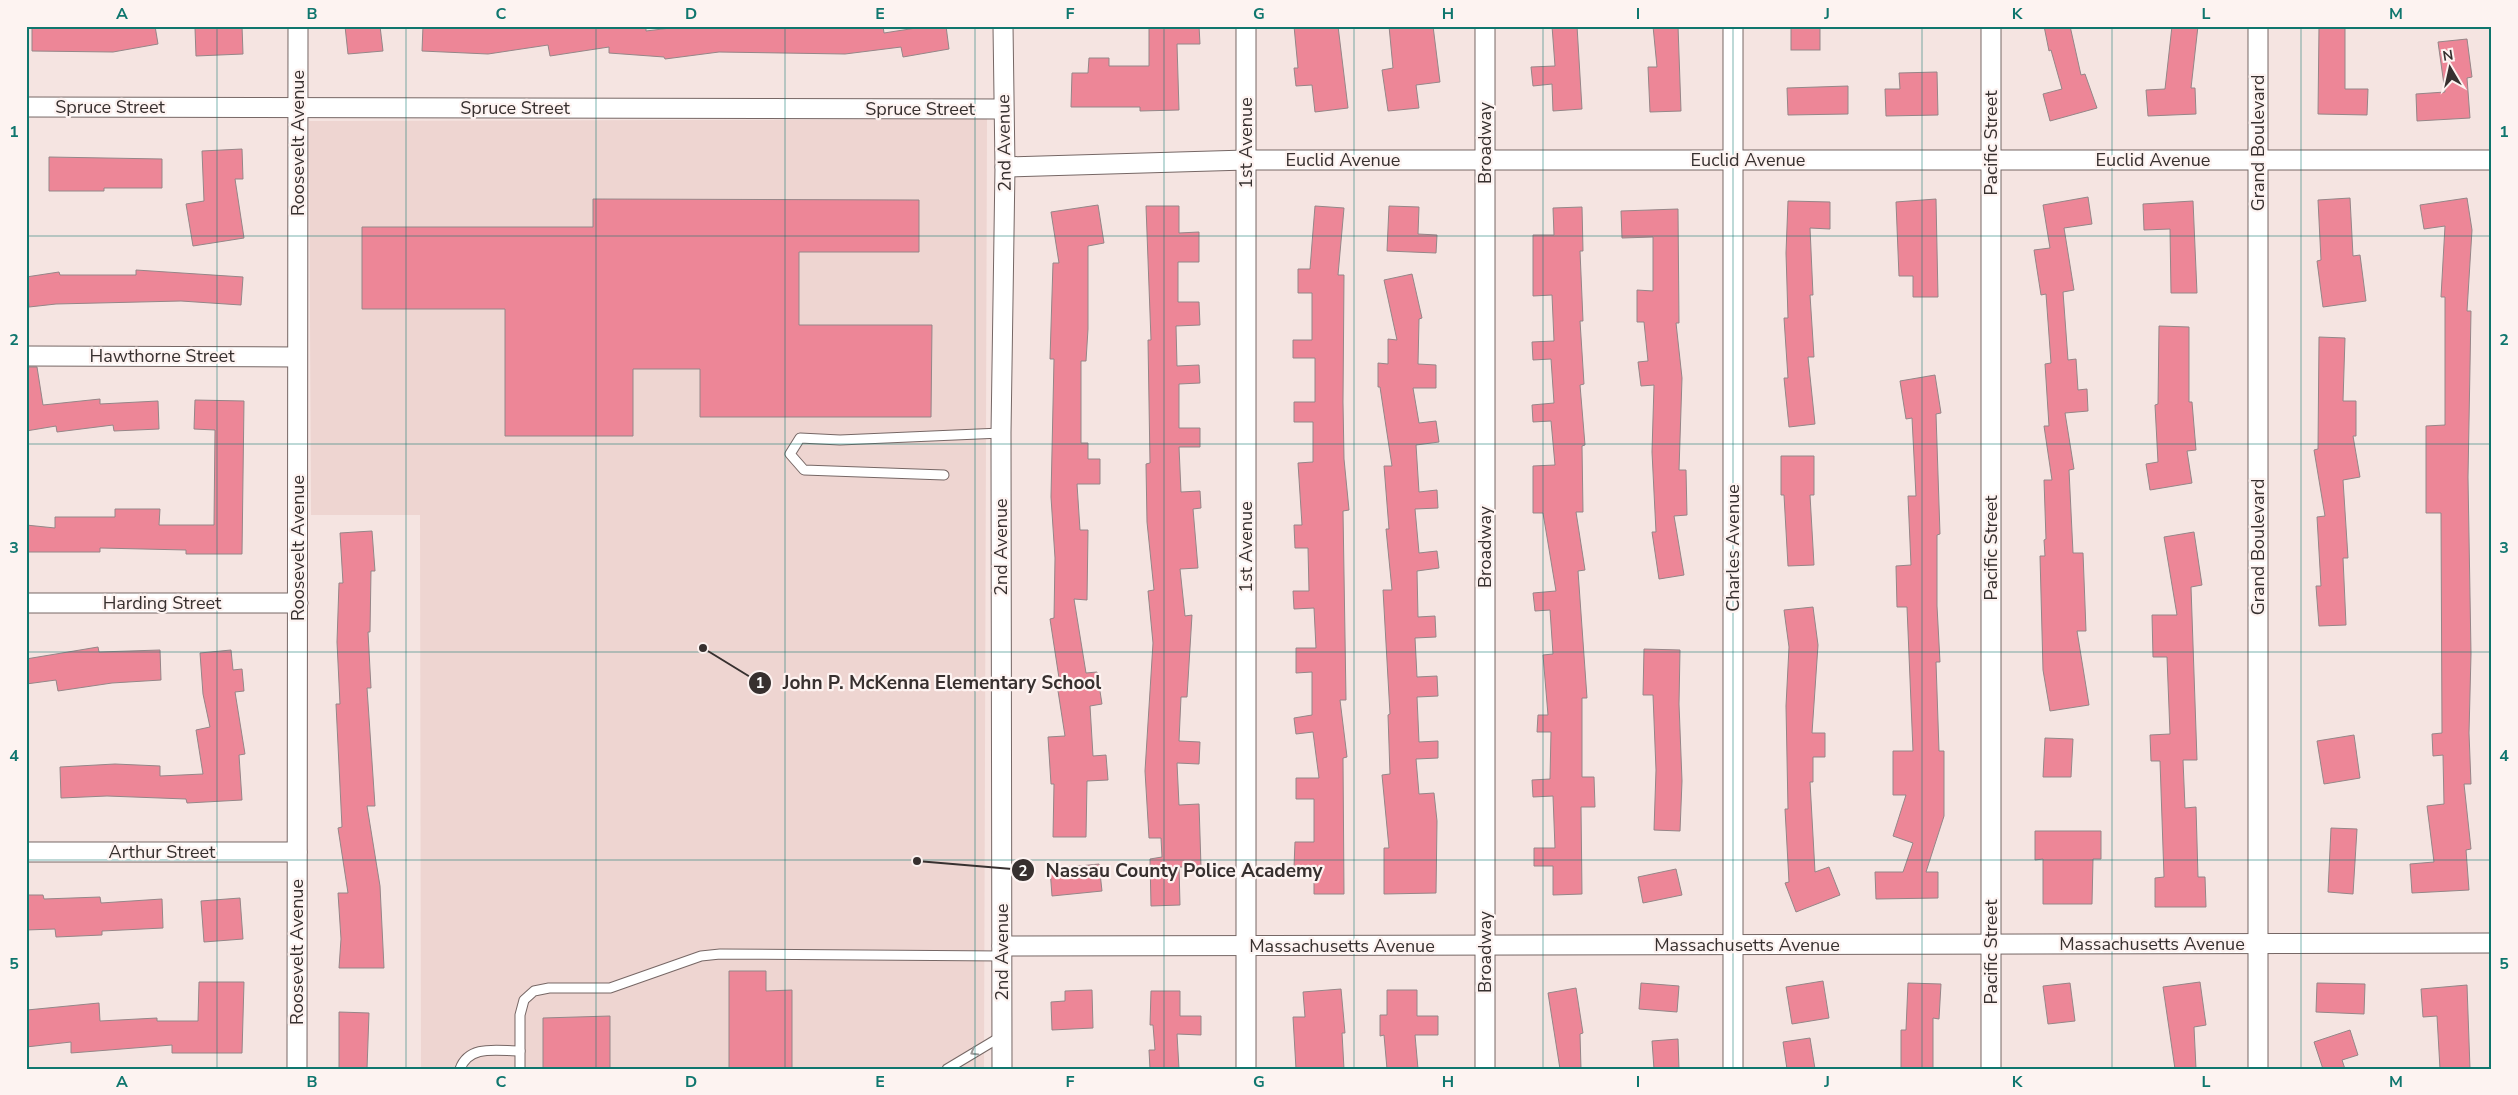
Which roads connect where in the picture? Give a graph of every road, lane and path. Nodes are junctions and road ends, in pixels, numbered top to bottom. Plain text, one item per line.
1 (298, 26) edge
2 (1003, 26) edge
3 (1246, 26) edge
4 (1485, 26) edge
5 (1733, 26) edge
6 (1991, 26) edge
7 (2258, 26) edge
8 (26, 107) edge
9 (298, 108) junction
10 (1003, 109) junction
11 (1991, 159) junction
12 (1246, 160) junction
13 (1485, 160) junction
14 (1733, 160) junction
15 (2258, 160) junction
16 (2492, 160) edge
17 (1005, 167) junction
18 (26, 356) edge
19 (298, 357) junction
20 (1001, 433) junction
21 (944, 475) dead end
22 (26, 603) edge
23 (298, 603) junction
24 (26, 852) edge
25 (297, 852) junction
26 (2258, 943) junction
27 (2492, 943) edge
28 (1990, 944) junction
29 (1484, 945) junction
30 (1733, 945) junction
31 (1246, 946) junction
32 (1002, 951) junction
33 (1002, 1036) junction
34 (520, 1050) junction
35 (297, 1069) edge
36 (460, 1069) edge
37 (520, 1069) edge
38 (946, 1069) edge
39 (1002, 1069) edge
40 (1246, 1069) edge
41 (1484, 1069) edge
42 (1733, 1069) edge
43 (1991, 1069) edge
44 (2258, 1069) edge

1 - 9 street, Roosevelt Avenue
2 - 10 street, 2nd Avenue
3 - 12 street, 1st Avenue
4 - 13 street, Broadway
5 - 14 street, Charles Avenue
6 - 11 street, Pacific Street
7 - 15 street, Grand Boulevard
8 - 9 street, Spruce Street
9 - 10 street, Spruce Street
9 - 19 street, Roosevelt Avenue
10 - 17 street, 2nd Avenue
11 - 14 street, Euclid Avenue
11 - 15 street, Euclid Avenue
11 - 28 street, Pacific Street
12 - 13 street, Euclid Avenue
12 - 17 street, Euclid Avenue
12 - 31 street, 1st Avenue
13 - 14 street, Euclid Avenue
13 - 29 street, Broadway
14 - 30 street, Charles Avenue
15 - 16 street, Euclid Avenue
15 - 26 street, Grand Boulevard
17 - 20 street, 2nd Avenue
18 - 19 street, Hawthorne Street
19 - 23 street, Roosevelt Avenue
20 - 21 lane
20 - 32 street, 2nd Avenue
22 - 23 street, Harding Street
23 - 25 street, Roosevelt Avenue
24 - 25 street, Arthur Street
25 - 35 street, Roosevelt Avenue
26 - 27 street, Massachusetts Avenue
26 - 28 street, Massachusetts Avenue
26 - 44 street, Grand Boulevard
28 - 30 street, Massachusetts Avenue
28 - 43 street, Pacific Street
29 - 30 street, Massachusetts Avenue
29 - 31 street, Massachusetts Avenue
29 - 41 street, Broadway
30 - 42 street, Charles Avenue
31 - 32 street, Massachusetts Avenue
31 - 40 street, 1st Avenue
32 - 33 street, 2nd Avenue
32 - 34 lane
33 -> 38 lane
33 - 39 street, 2nd Avenue
34 - 36 lane
34 - 37 lane

